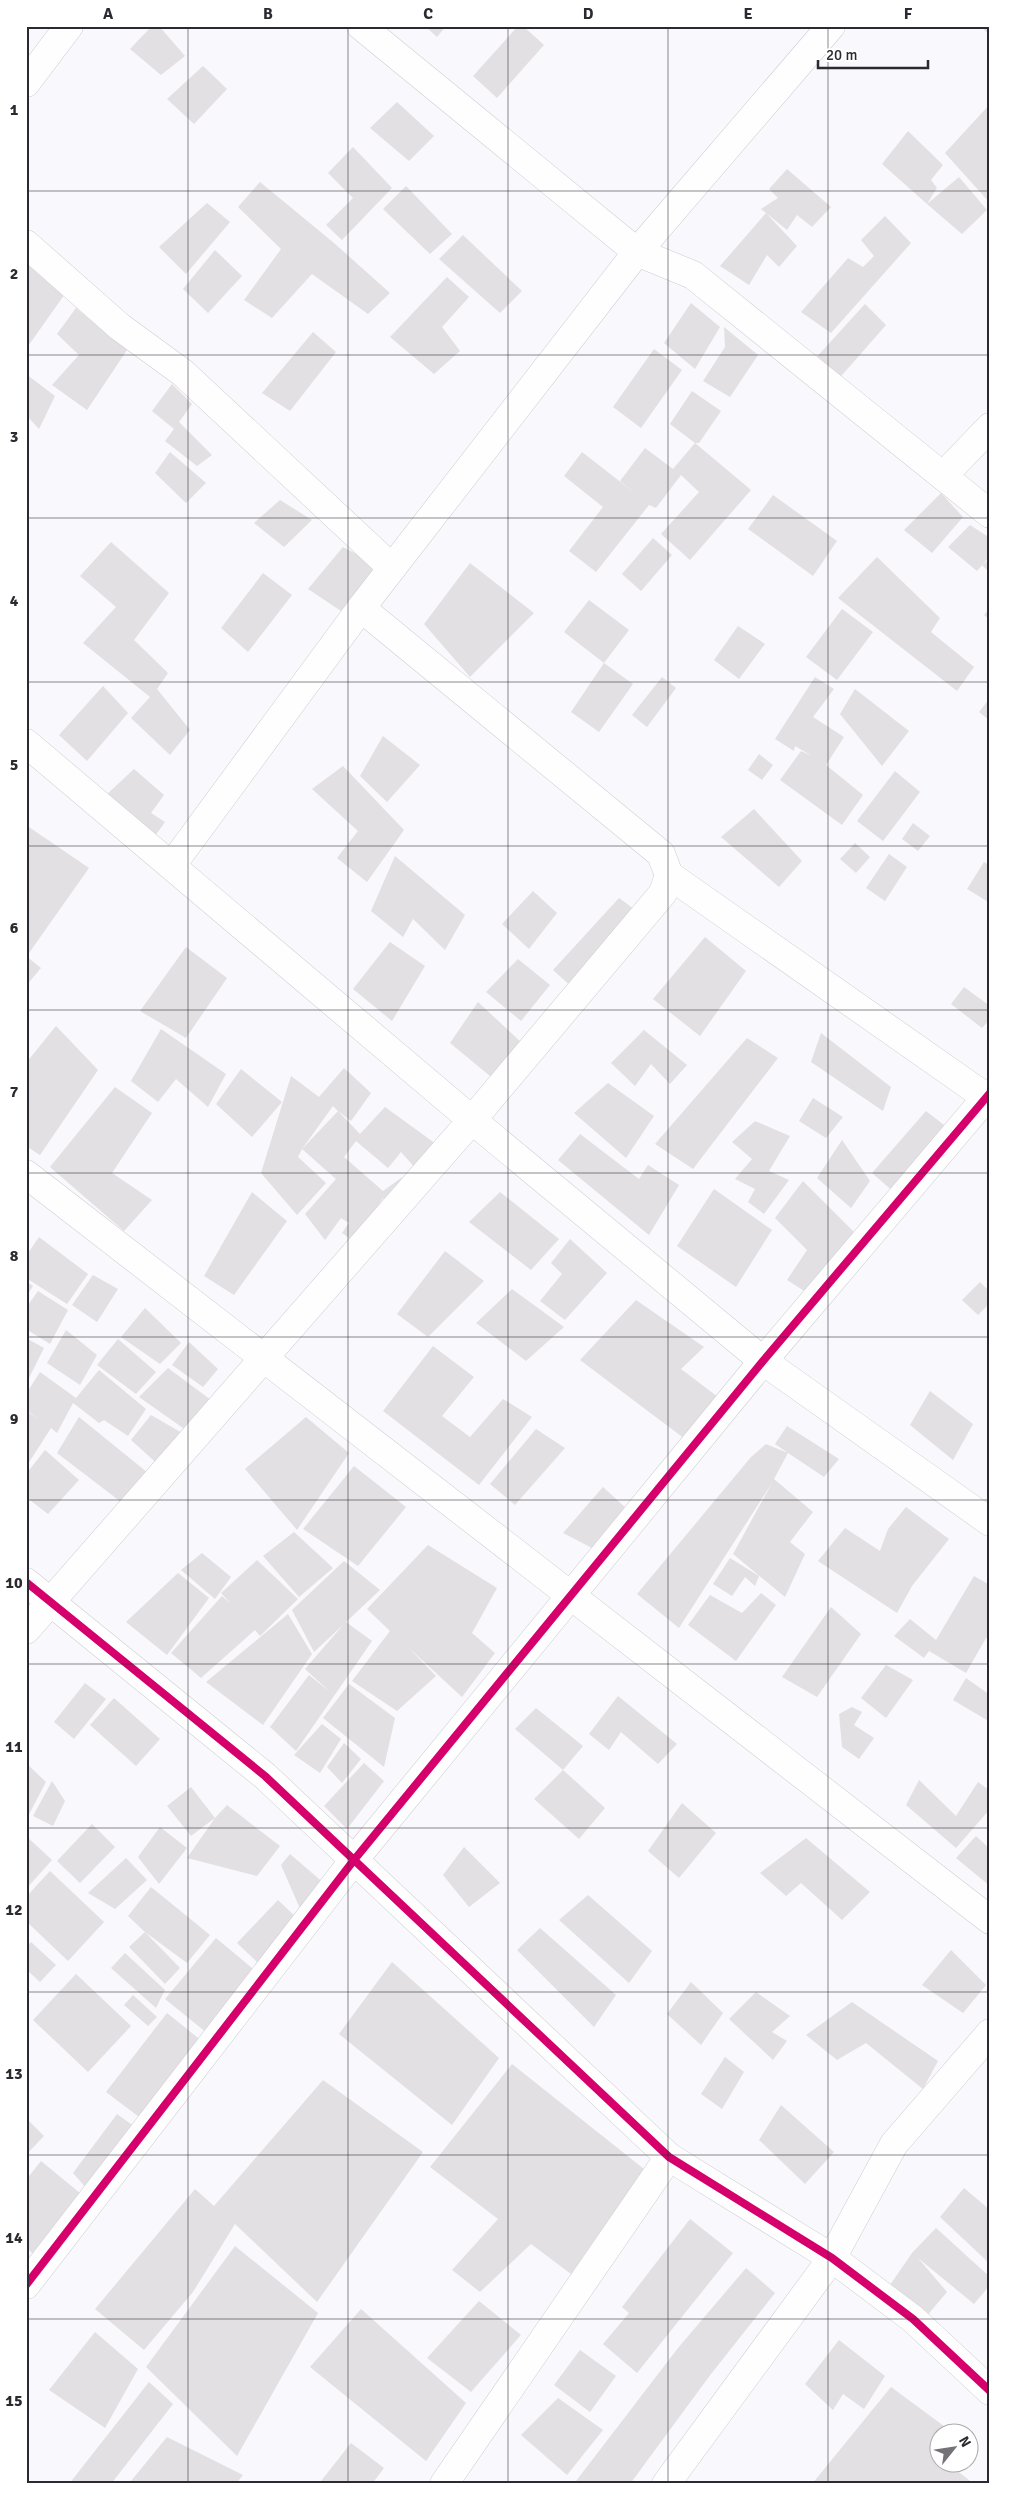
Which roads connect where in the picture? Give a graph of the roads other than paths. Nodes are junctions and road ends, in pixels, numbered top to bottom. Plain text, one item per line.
1 (69, 26) edge
2 (361, 26) edge
3 (830, 26) edge
4 (26, 83) edge
5 (26, 244) edge
6 (637, 252) junction
7 (990, 427) edge
8 (943, 476) junction
9 (990, 514) edge
10 (392, 568) junction
11 (360, 608) junction
12 (26, 742) edge
13 (172, 865) junction
14 (669, 875) junction
15 (989, 1096) edge
16 (472, 1120) junction
17 (26, 1174) edge
18 (265, 1357) junction
19 (763, 1361) junction
20 (990, 1522) edge
21 (26, 1582) edge
22 (571, 1594) junction
23 (51, 1602) junction
24 (26, 1630) edge
25 (354, 1860) junction
26 (990, 1920) edge
27 (990, 2033) edge
28 (669, 2156) junction
29 (832, 2258) junction
30 (26, 2285) edge
31 (990, 2392) edge
32 (444, 2484) edge
33 (666, 2484) edge

1 - 4 street
2 - 6 street
3 - 6 street
5 - 10 street
6 - 8 street
6 - 10 street
7 - 8 street
8 - 9 street
10 - 11 street
11 - 13 street
11 - 14 street
12 - 13 street
13 - 16 street
14 - 15 street
14 - 16 street
15 - 19 street
16 - 18 street
16 - 19 street
17 - 18 street
18 - 22 street
18 - 23 street
19 - 20 street
19 - 22 street
21 - 23 street
22 - 25 street
22 - 26 street
23 - 24 street
23 - 25 street
25 - 28 street
25 - 30 street
27 - 29 street
28 - 29 street
28 - 32 street
29 - 31 street
29 - 33 street

